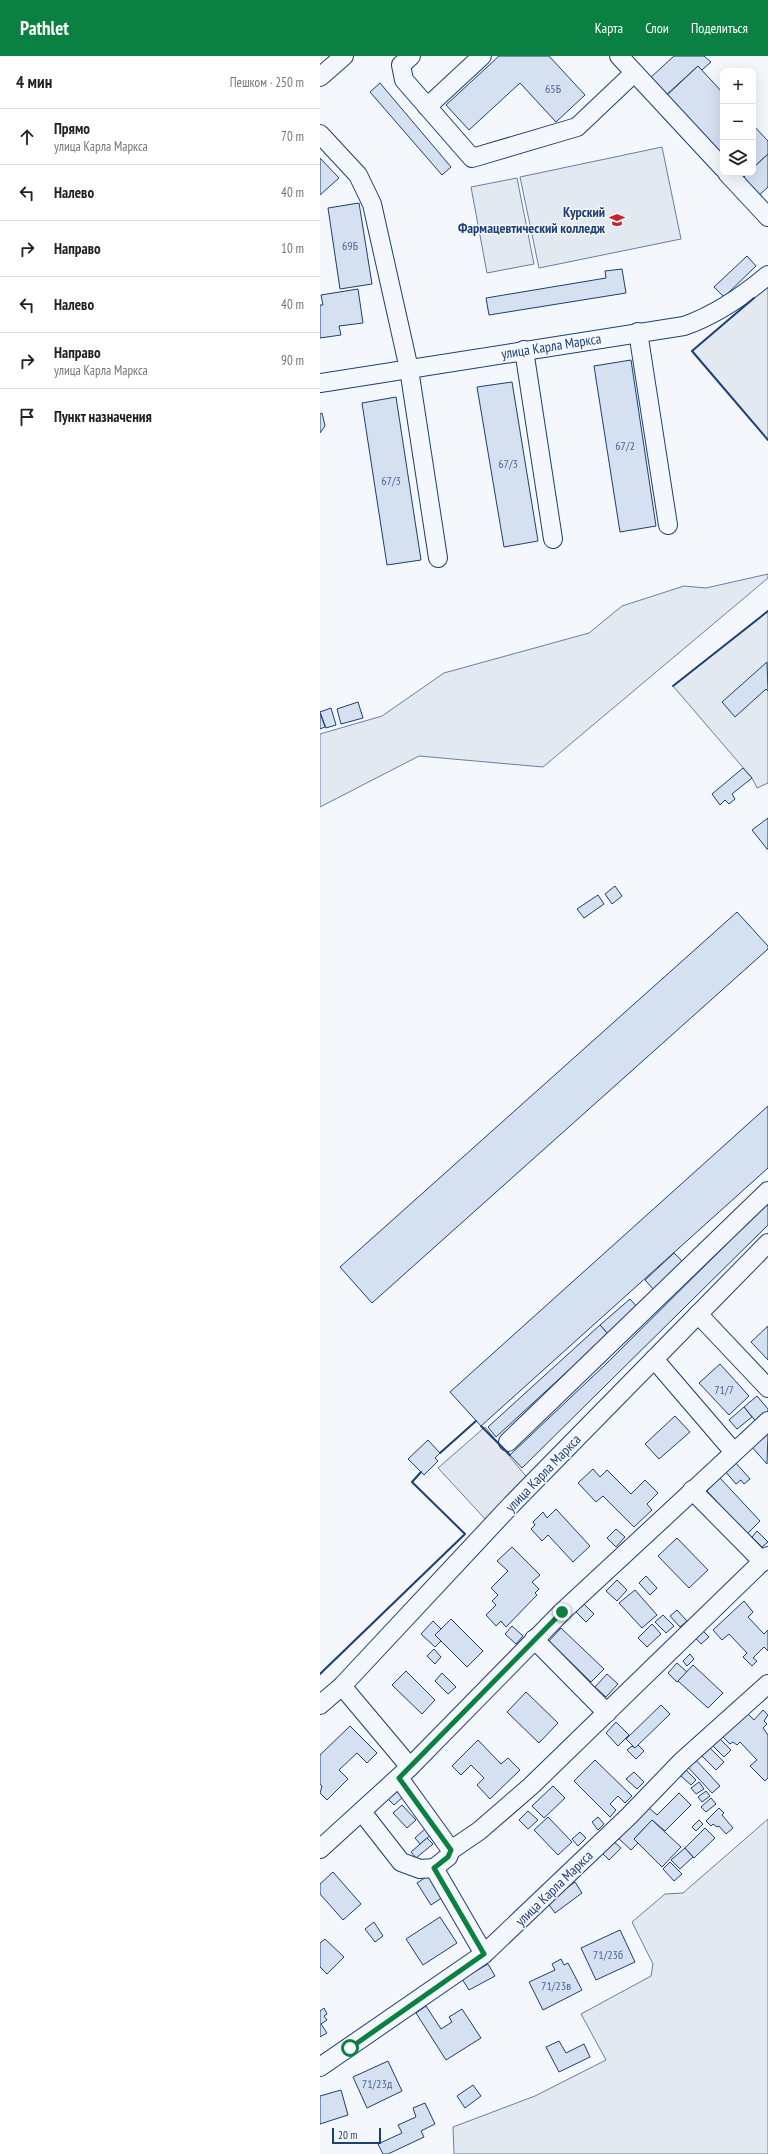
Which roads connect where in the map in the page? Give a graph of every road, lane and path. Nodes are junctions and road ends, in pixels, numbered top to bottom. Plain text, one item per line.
1 (344, 56) edge
2 (411, 56) edge
3 (482, 56) edge
4 (619, 56) edge
5 (634, 73) junction
6 (320, 77) edge
7 (427, 107) junction
8 (320, 134) edge
9 (720, 165) edge
10 (731, 176) edge
11 (768, 217) edge
12 (768, 274) edge
13 (638, 332) junction
14 (524, 350) junction
15 (408, 369) junction
16 (320, 383) edge
17 (668, 525) dead end
18 (553, 540) dead end
19 (438, 558) dead end
20 (768, 1191) edge
21 (768, 1243) edge
22 (698, 1314) junction
23 (654, 1359) junction
24 (768, 1388) edge
25 (768, 1421) edge
26 (508, 1442) dead end
27 (733, 1451) junction
28 (692, 1490) junction
29 (765, 1559) edge
30 (534, 1639) junction
31 (768, 1684) edge
32 (342, 1686) junction
33 (320, 1705) edge
34 (607, 1713) junction
35 (404, 1772) junction
36 (362, 1812) junction
37 (320, 1849) edge
38 (451, 1850) junction
39 (434, 1868) junction
40 (484, 1954) junction
41 (320, 2067) edge

1 - 6 street
2 - 7 street
3 - 7 street
4 - 5 street
5 - 7 street
5 - 9 street
8 - 15 street
10 - 11 street
12 - 13 street, улица Карла Маркса
13 - 14 street, улица Карла Маркса
13 - 17 street
14 - 15 street, улица Карла Маркса
14 - 18 street
15 - 16 street, улица Карла Маркса
15 - 19 street
20 - 26 street
21 - 22 street, улица Карла Маркса
22 - 23 street, улица Карла Маркса
22 - 24 street
23 - 27 street
23 - 32 street, улица Карла Маркса
25 - 27 street
27 - 28 street
28 - 29 street
28 - 30 street
29 - 34 street
30 - 34 street
30 - 35 street
31 - 40 street, улица Карла Маркса
32 - 33 street, улица Карла Маркса
32 - 35 street
34 - 38 street
35 - 36 street
35 - 38 street
36 - 37 street
36 - 39 street
38 - 39 street
39 - 40 street
40 - 41 street, улица Карла Маркса

